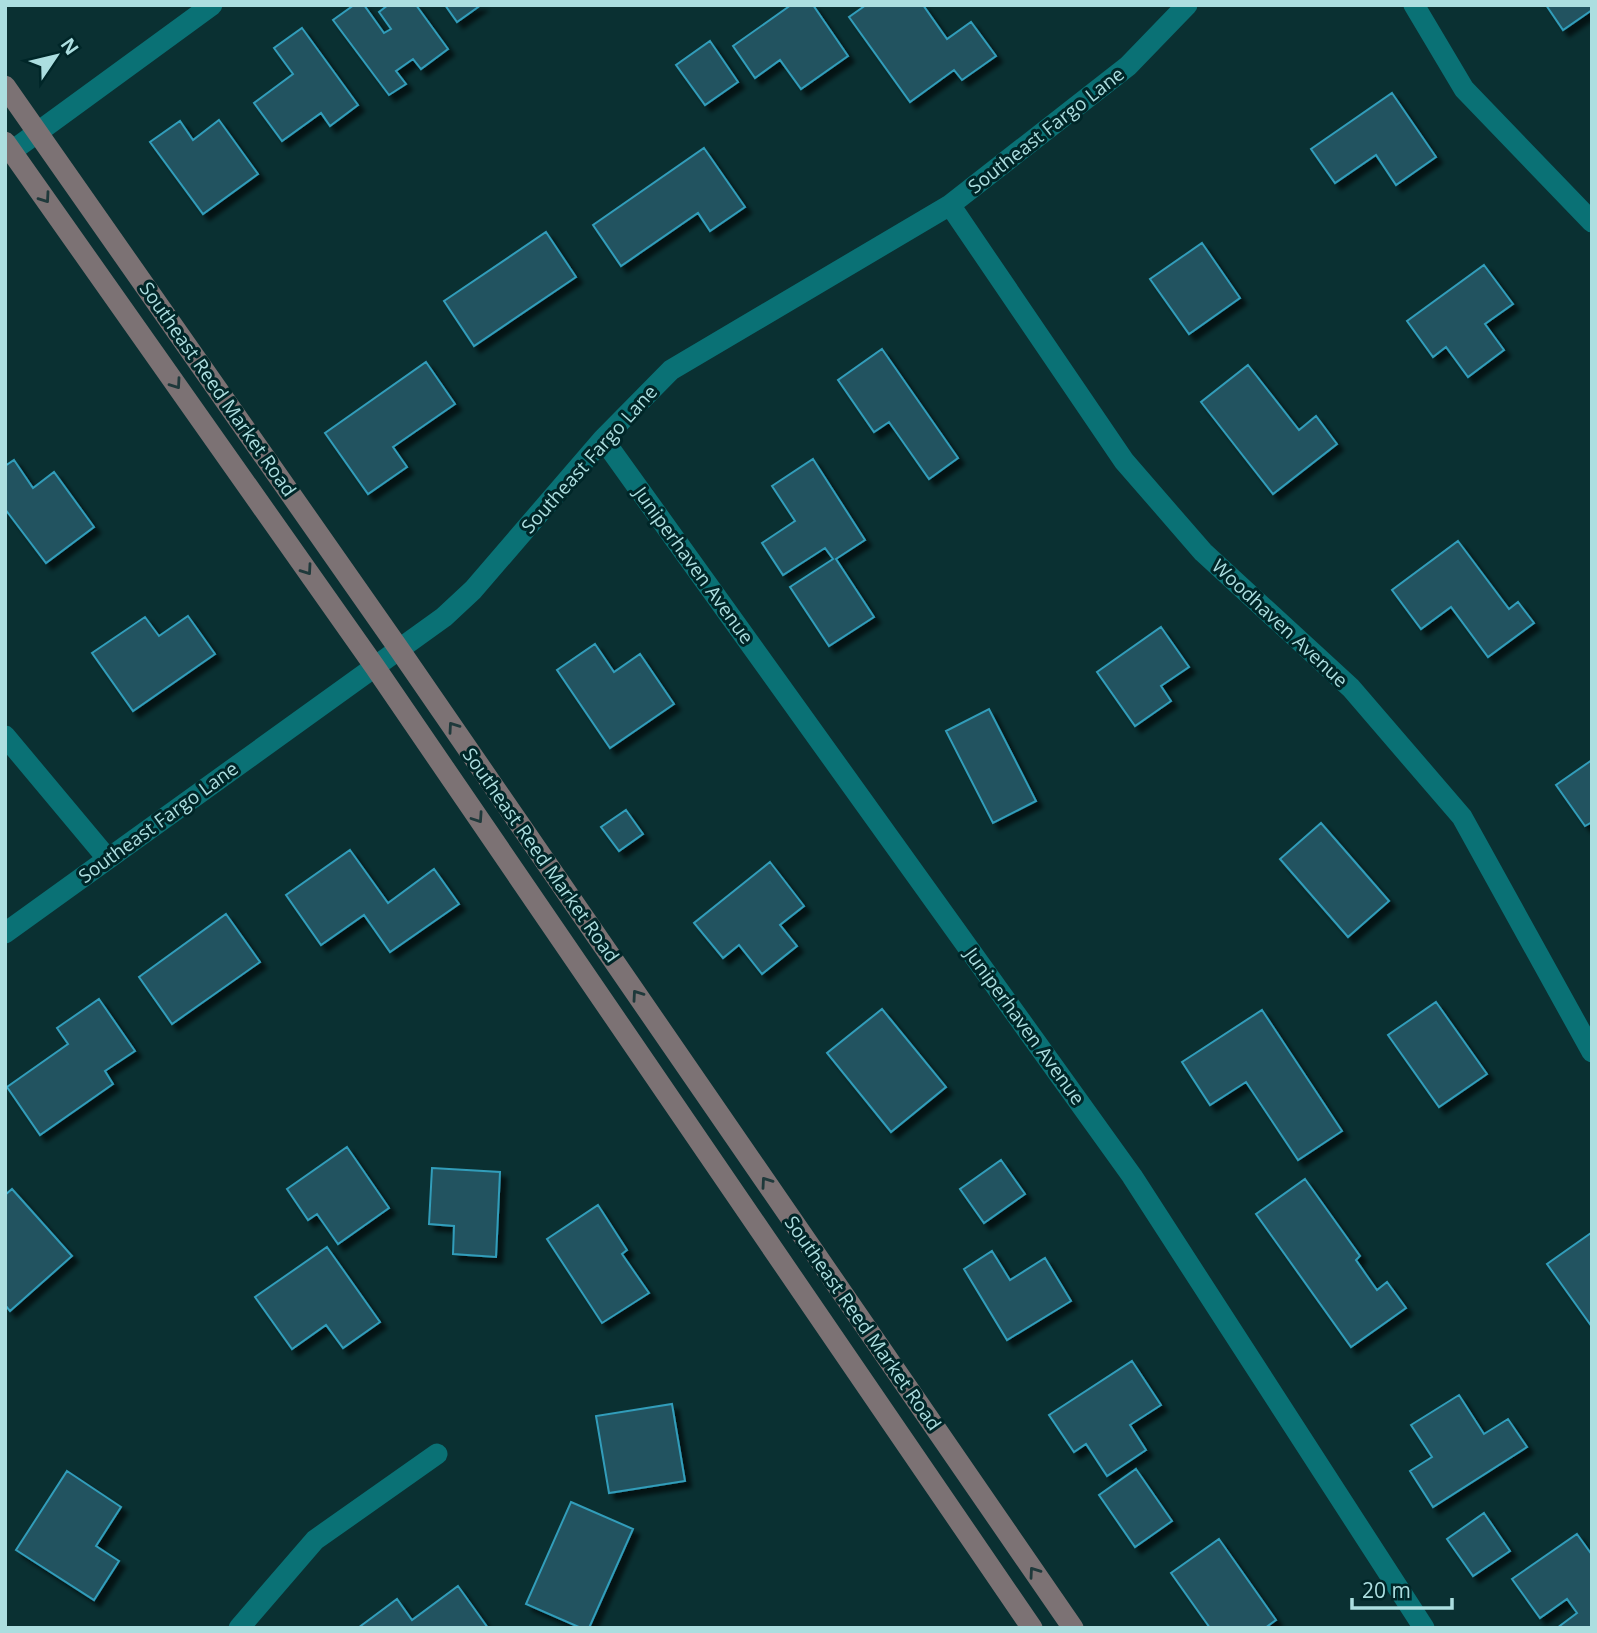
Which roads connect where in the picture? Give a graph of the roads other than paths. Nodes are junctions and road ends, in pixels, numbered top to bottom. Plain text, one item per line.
1 (212, 5) edge
2 (1187, 5) edge
3 (1414, 5) edge
4 (5, 86) edge
5 (39, 132) junction
6 (8, 147) edge
7 (950, 205) junction
8 (1592, 222) edge
9 (603, 439) junction
10 (399, 649) junction
11 (375, 667) junction
12 (5, 736) edge
13 (107, 858) junction
14 (5, 933) edge
15 (1592, 1052) edge
16 (437, 1454) dead end
17 (239, 1628) edge
18 (1032, 1628) edge
19 (1073, 1628) edge
20 (1424, 1628) edge

1 - 5 street
2 - 7 street, Southeast Fargo Lane
3 - 8 street
4 - 5 main road, Southeast Reed Market Road
5 - 6 street
5 - 10 main road, Southeast Reed Market Road
6 -> 11 main road, Southeast Reed Market Road
7 - 9 street, Southeast Fargo Lane
7 - 15 street, Woodhaven Avenue
9 - 10 street, Southeast Fargo Lane
9 - 20 street, Juniperhaven Avenue
10 - 11 street, Southeast Fargo Lane
19 -> 10 main road, Southeast Reed Market Road
11 - 13 street, Southeast Fargo Lane
11 -> 18 main road, Southeast Reed Market Road
12 - 13 street
13 - 14 street, Southeast Fargo Lane
16 - 17 street

